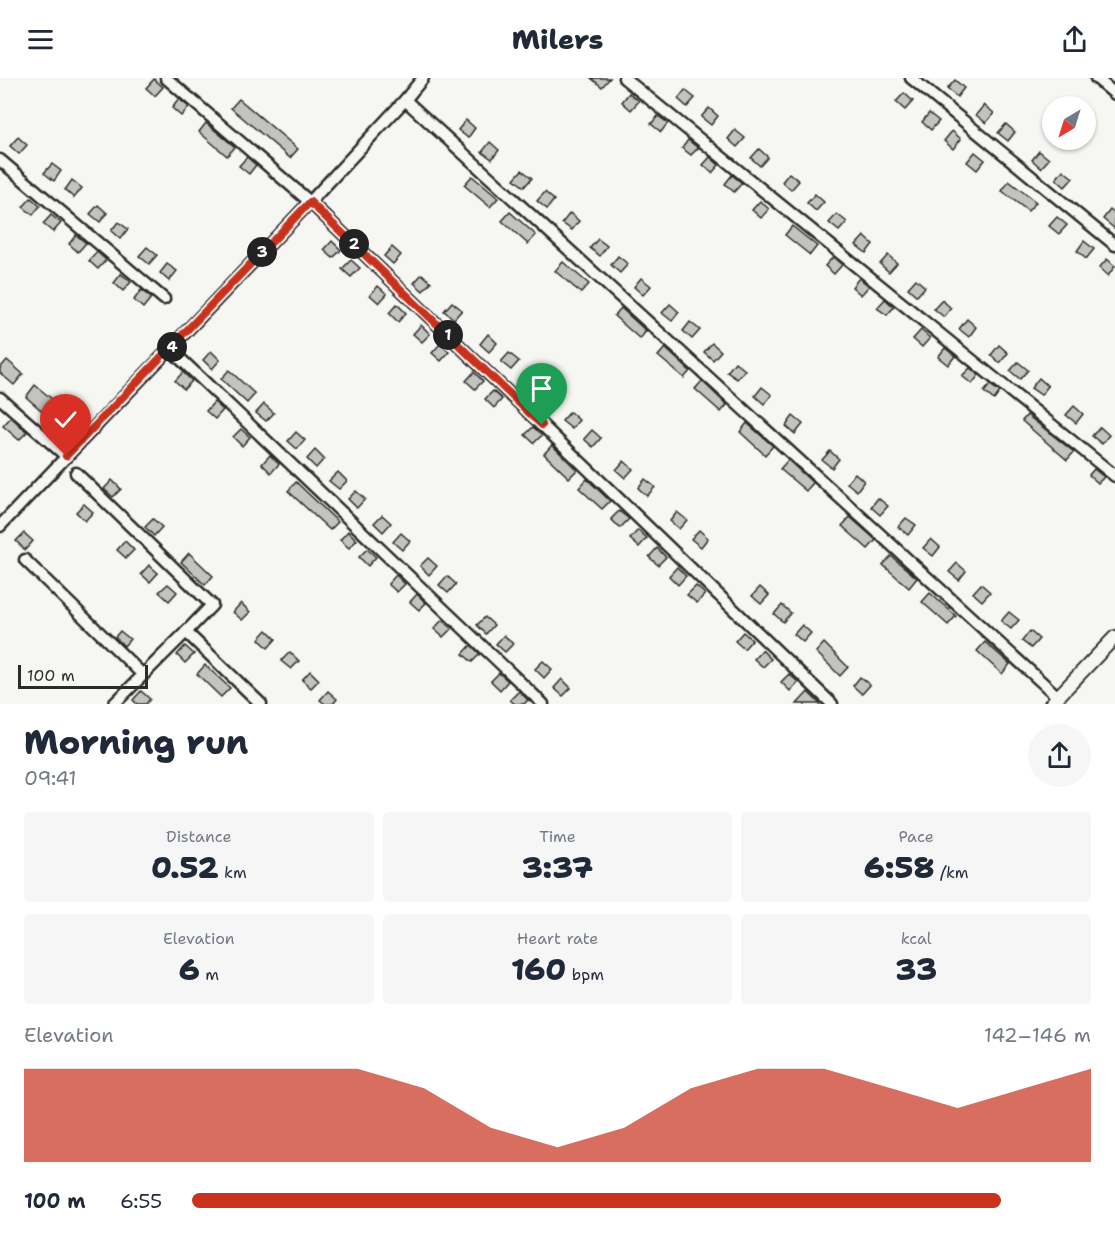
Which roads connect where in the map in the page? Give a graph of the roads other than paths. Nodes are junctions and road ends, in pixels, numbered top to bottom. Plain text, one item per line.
1 (166, 78) edge
2 (624, 78) edge
3 (911, 78) edge
4 (1096, 78) edge
5 (419, 79) edge
6 (1115, 94) edge
7 (405, 100) junction
8 (0, 160) edge
9 (310, 202) junction
10 (1115, 245) edge
11 (164, 299) dead end
12 (171, 349) junction
13 (0, 398) edge
14 (66, 456) junction
15 (76, 473) dead end
16 (1115, 476) edge
17 (0, 526) edge
18 (25, 560) dead end
19 (186, 632) junction
20 (1115, 637) edge
21 (143, 675) junction
22 (1054, 700) edge
23 (119, 702) edge
24 (261, 704) edge
25 (543, 704) edge
26 (832, 704) edge

1 - 9 street
2 - 16 street
3 - 10 street
4 - 6 street
5 - 7 street
7 - 9 street
7 - 22 street
8 - 11 street
9 - 12 street
9 - 26 street
12 - 14 street
12 - 25 street
13 - 14 street
14 - 17 street
15 - 19 street
18 - 21 street
19 - 21 street
19 - 24 street
20 - 22 street
21 - 23 street

